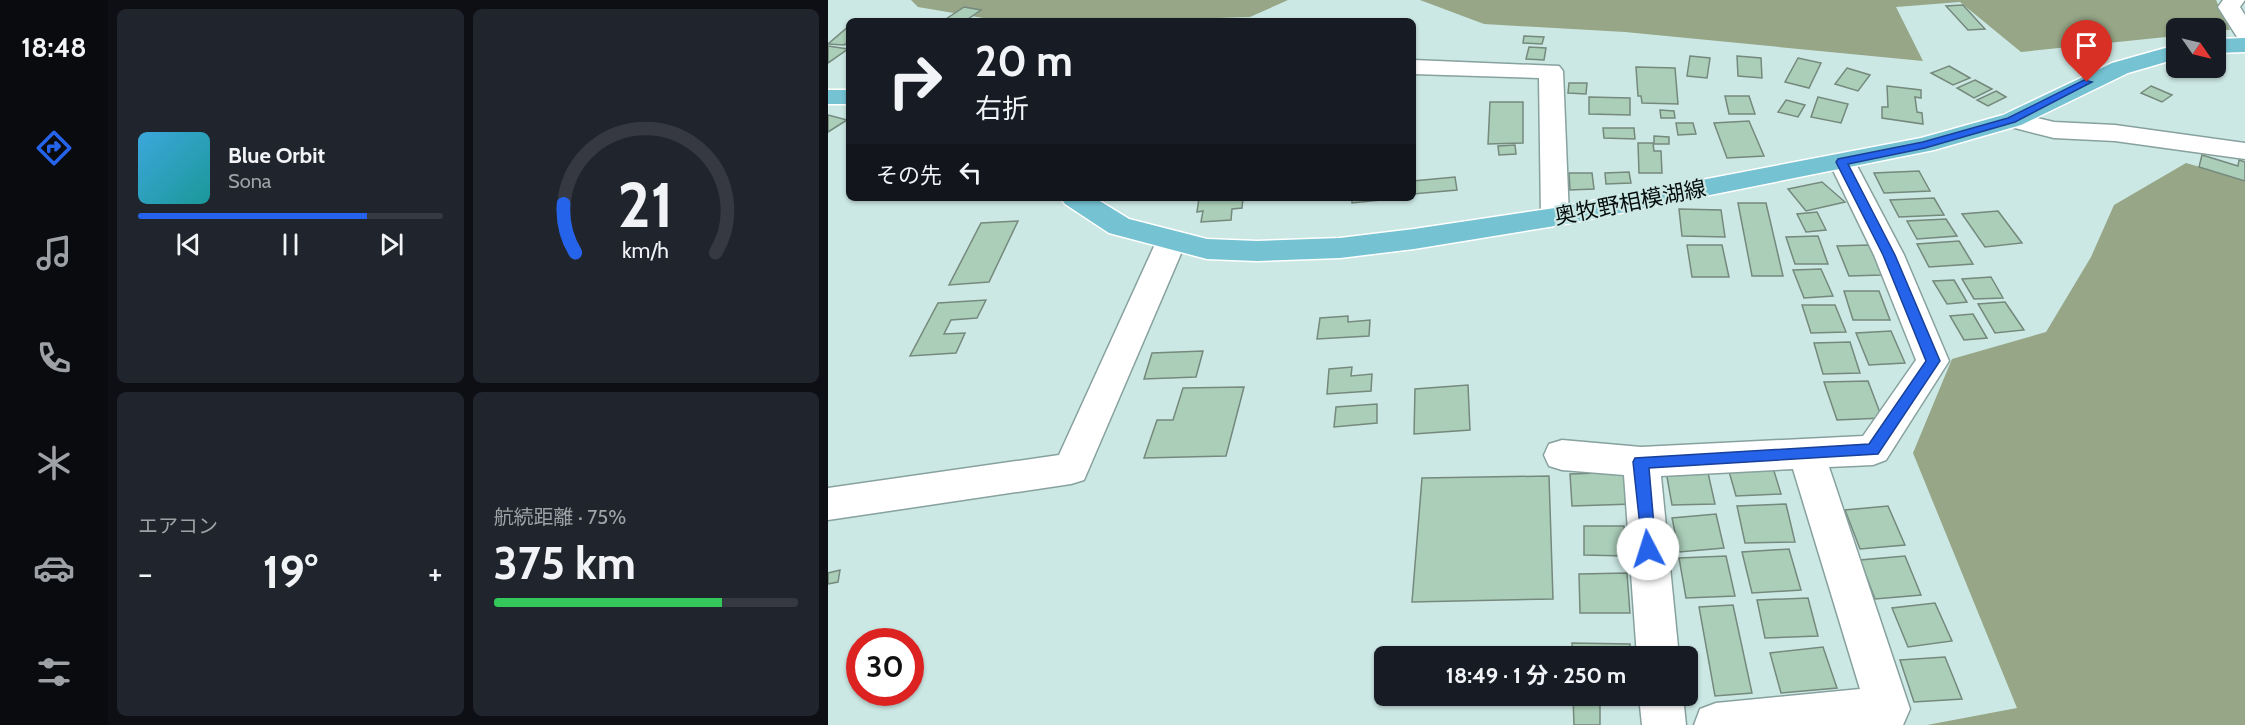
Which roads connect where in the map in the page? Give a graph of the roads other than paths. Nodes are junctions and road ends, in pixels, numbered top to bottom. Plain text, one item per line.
1 (2234, 0) edge
2 (2245, 32) edge
3 (2245, 45) edge
4 (2226, 46) edge
5 (2166, 55) edge
6 (1416, 66) edge
7 (828, 98) edge
8 (846, 98) edge
9 (2012, 120) junction
10 (2245, 151) edge
11 (1842, 162) junction
12 (1080, 201) edge
13 (1555, 217) junction
14 (1171, 242) junction
15 (1806, 453) junction
16 (1563, 456) dead end
17 (1641, 462) junction
18 (828, 504) edge
19 (1657, 646) edge
20 (1662, 706) edge
21 (1664, 725) edge
22 (1716, 725) edge

1 - 2 street
3 - 4 main road
5 - 9 main road, 奥牧野相模湖線
6 - 13 street
7 - 8 main road
9 - 10 street
9 - 11 main road, 奥牧野相模湖線
11 - 13 main road, 奥牧野相模湖線
11 - 15 street
12 - 14 main road, 奥牧野相模湖線
13 - 14 main road, 奥牧野相模湖線
14 - 18 street
15 - 17 street
15 - 22 street
16 - 17 street
17 - 19 street
20 - 21 street

